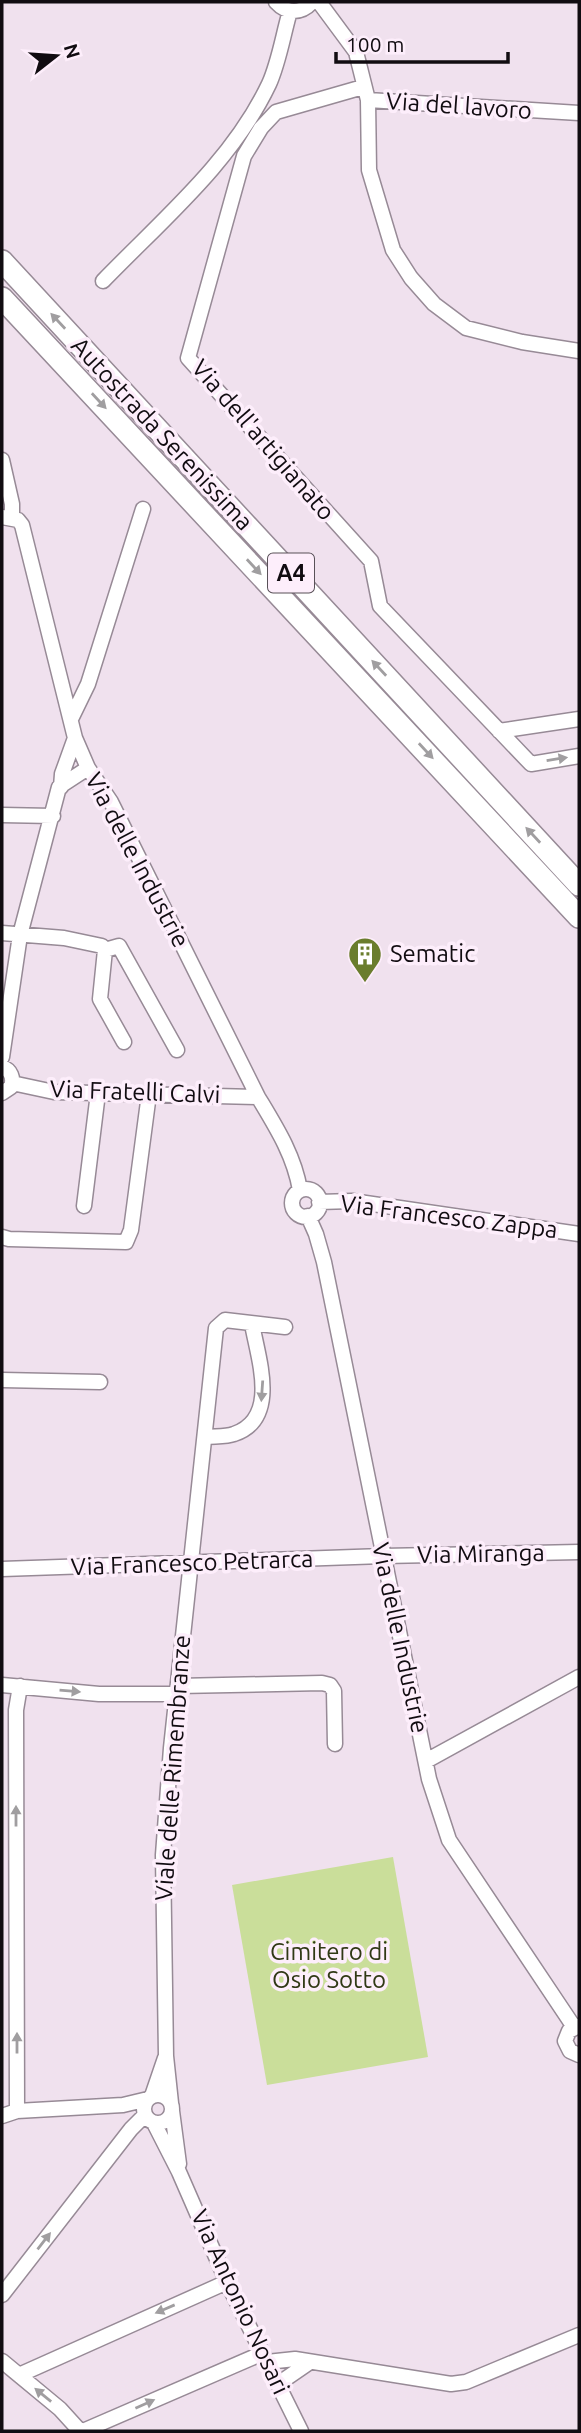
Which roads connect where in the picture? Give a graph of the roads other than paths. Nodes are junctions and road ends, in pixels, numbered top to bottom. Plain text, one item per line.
1 (276, 2) edge
2 (312, 2) edge
3 (319, 2) edge
4 (290, 11) junction
5 (365, 94) junction
6 (579, 113) edge
7 (2, 261) edge
8 (103, 281) dead end
9 (2, 298) edge
10 (579, 351) edge
11 (2, 460) edge
12 (8, 486) junction
13 (2, 502) edge
14 (143, 509) dead end
15 (7, 518) edge
16 (71, 719) junction
17 (579, 719) edge
18 (499, 731) junction
19 (75, 738) junction
20 (579, 756) edge
21 (88, 768) junction
22 (96, 782) junction
23 (59, 787) junction
24 (2, 815) edge
25 (53, 816) junction
26 (579, 885) edge
27 (579, 917) edge
28 (2, 933) edge
29 (20, 935) junction
30 (105, 950) junction
31 (124, 1042) dead end
32 (177, 1050) dead end
33 (2, 1057) edge
34 (2, 1067) edge
35 (7, 1088) edge
36 (99, 1093) junction
37 (149, 1094) junction
38 (258, 1097) junction
39 (300, 1190) junction
40 (319, 1202) junction
41 (84, 1206) dead end
42 (308, 1216) junction
43 (579, 1234) edge
44 (2, 1237) edge
45 (252, 1324) junction
46 (285, 1327) dead end
47 (2, 1380) edge
48 (100, 1382) dead end
49 (206, 1437) junction
50 (579, 1552) edge
51 (383, 1556) junction
52 (190, 1564) junction
53 (2, 1569) edge
54 (579, 1678) edge
55 (2, 1685) edge
56 (20, 1686) junction
57 (178, 1690) junction
58 (335, 1744) dead end
59 (426, 1761) junction
60 (9, 1853) edge
61 (576, 2027) edge
62 (579, 2055) edge
63 (166, 2056) junction
64 (172, 2107) junction
65 (149, 2109) junction
66 (17, 2111) junction
67 (2, 2116) edge
68 (179, 2172) junction
69 (227, 2282) junction
70 (2, 2295) edge
71 (579, 2335) edge
72 (265, 2358) junction
73 (2, 2361) edge
74 (310, 2362) junction
75 (19, 2375) junction
76 (278, 2384) junction
77 (81, 2431) edge
78 (301, 2431) edge

1 - 4 street
2 - 4 street
3 - 5 street, Via del lavoro
4 - 8 street
5 - 6 street, Via del lavoro
5 - 10 street
5 - 18 street, Via dell'artigianato
26 -> 7 highway, Autostrada Serenissima / A4
9 -> 27 highway, Autostrada Serenissima / A4
11 - 12 street
12 - 13 street
12 - 15 street
14 - 16 street
15 - 16 street, Via delle Industrie
16 - 19 street, Via delle Industrie
17 - 18 street
18 -> 20 street, Via dell'artigianato
19 - 21 street, Via delle Industrie
19 - 23 street
21 - 22 street, Via delle Industrie
21 - 23 street
22 - 23 street
22 - 38 street, Via delle Industrie
23 - 25 street
24 - 25 street
25 - 29 street
28 - 29 street
29 - 30 street
29 - 33 street
30 - 31 street
30 - 32 street
34 - 35 street
35 - 36 street, Via Fratelli Calvi
36 - 37 street, Via Fratelli Calvi
36 - 41 street
37 - 38 street, Via Fratelli Calvi
37 - 44 street
38 - 39 street, Via delle Industrie
39 - 40 street
39 - 42 street, Via delle Industrie
40 - 42 street
40 - 43 street, Via Francesco Zappa
42 - 51 street, Via delle Industrie
45 - 46 street
45 - 49 street, Viale delle Rimembranze
45 -> 49 street
47 - 48 street
49 - 52 street, Viale delle Rimembranze
50 - 51 street, Via Miranga
51 - 52 street, Via Francesco Petrarca
51 - 59 street, Via delle Industrie
52 - 53 street, Via Francesco Petrarca
52 - 57 street, Viale delle Rimembranze
54 - 59 street
55 - 56 street
56 -> 57 street
60 -> 56 street
57 - 58 street
57 - 63 street, Viale delle Rimembranze
59 - 61 street, Via delle Industrie
66 -> 60 street
61 - 62 street, Via delle Industrie
63 - 64 street, Viale delle Rimembranze
63 - 65 street, Viale delle Rimembranze
64 - 65 street
64 - 65 street
64 - 68 street, Via Antonio Nosari
65 - 66 street
65 - 68 street, Via Antonio Nosari
70 -> 65 street
66 - 67 street
68 - 69 street, Via Antonio Nosari
69 - 72 street, Via Antonio Nosari
69 -> 75 street
71 - 74 street
72 - 74 street
72 - 76 street, Via Antonio Nosari
77 -> 72 street
73 - 75 street
74 - 76 street
77 -> 75 street
76 - 78 street, Via Antonio Nosari

